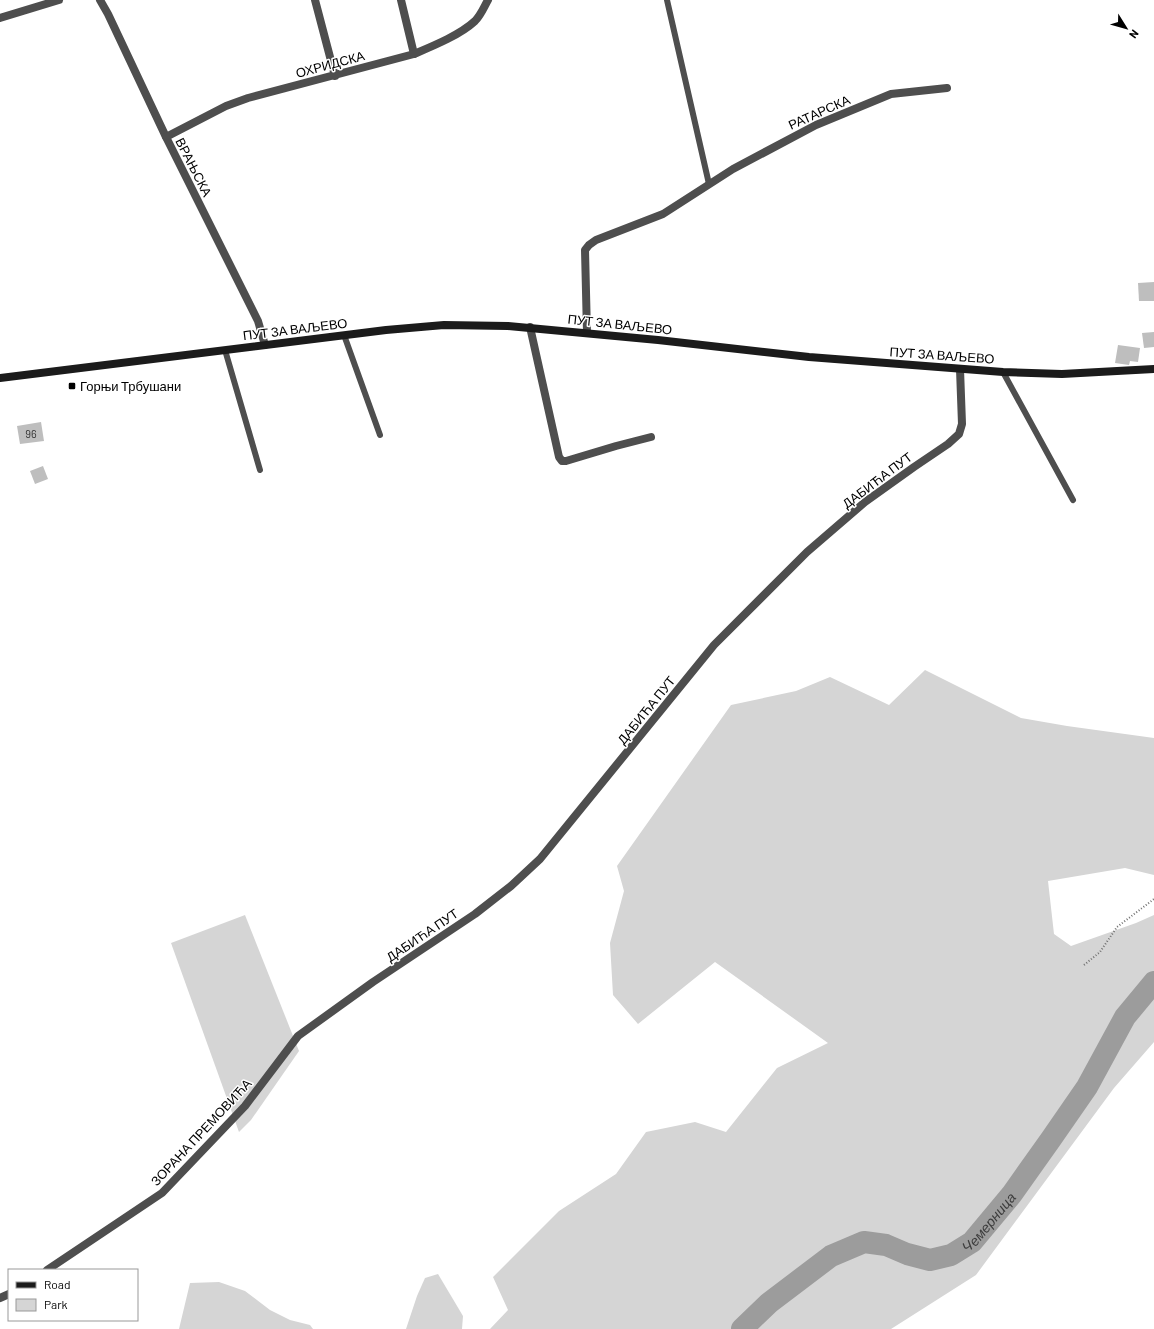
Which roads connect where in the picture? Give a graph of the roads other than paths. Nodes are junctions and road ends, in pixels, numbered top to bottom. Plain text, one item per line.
1 (59, 0) edge
2 (100, 0) edge
3 (315, 0) edge
4 (401, 0) edge
5 (488, 0) edge
6 (667, 0) edge
7 (0, 18) edge
8 (414, 54) junction
9 (335, 76) junction
10 (947, 88) dead end
11 (166, 137) junction
12 (709, 184) junction
13 (530, 327) junction
14 (587, 333) junction
15 (344, 335) junction
16 (265, 345) junction
17 (225, 350) junction
18 (960, 369) junction
19 (1154, 369) edge
20 (1003, 372) junction
21 (0, 378) edge
22 (380, 435) dead end
23 (651, 437) dead end
24 (260, 470) dead end
25 (1073, 500) dead end
26 (298, 1036) joint
27 (48, 1269) edge

1 - 7 street
2 - 11 street, ВРАЊСКА
3 - 9 street
4 - 8 street
5 - 8 street, ОХРИДСКА
6 - 12 lane
8 - 9 street, ОХРИДСКА
9 - 11 street, ОХРИДСКА
10 - 12 street, РАТАРСКА
11 - 16 street, ВРАЊСКА
12 - 14 street, РАТАРСКА
13 - 14 main road, ПУТ ЗА ВАЉЕВО
13 - 15 main road, ПУТ ЗА ВАЉЕВО
13 - 23 street
14 - 18 main road, ПУТ ЗА ВАЉЕВО
15 - 16 main road, ПУТ ЗА ВАЉЕВО
15 - 22 lane
16 - 17 main road, ПУТ ЗА ВАЉЕВО
17 - 21 main road, ПУТ ЗА ВАЉЕВО
17 - 24 lane
18 - 20 main road, ПУТ ЗА ВАЉЕВО
18 - 26 street, ДАБИЋА ПУТ
19 - 20 main road, ПУТ ЗА ВАЉЕВО
20 - 25 lane
26 - 27 street, ЗОРАНА ПРЕМОВИЋА

